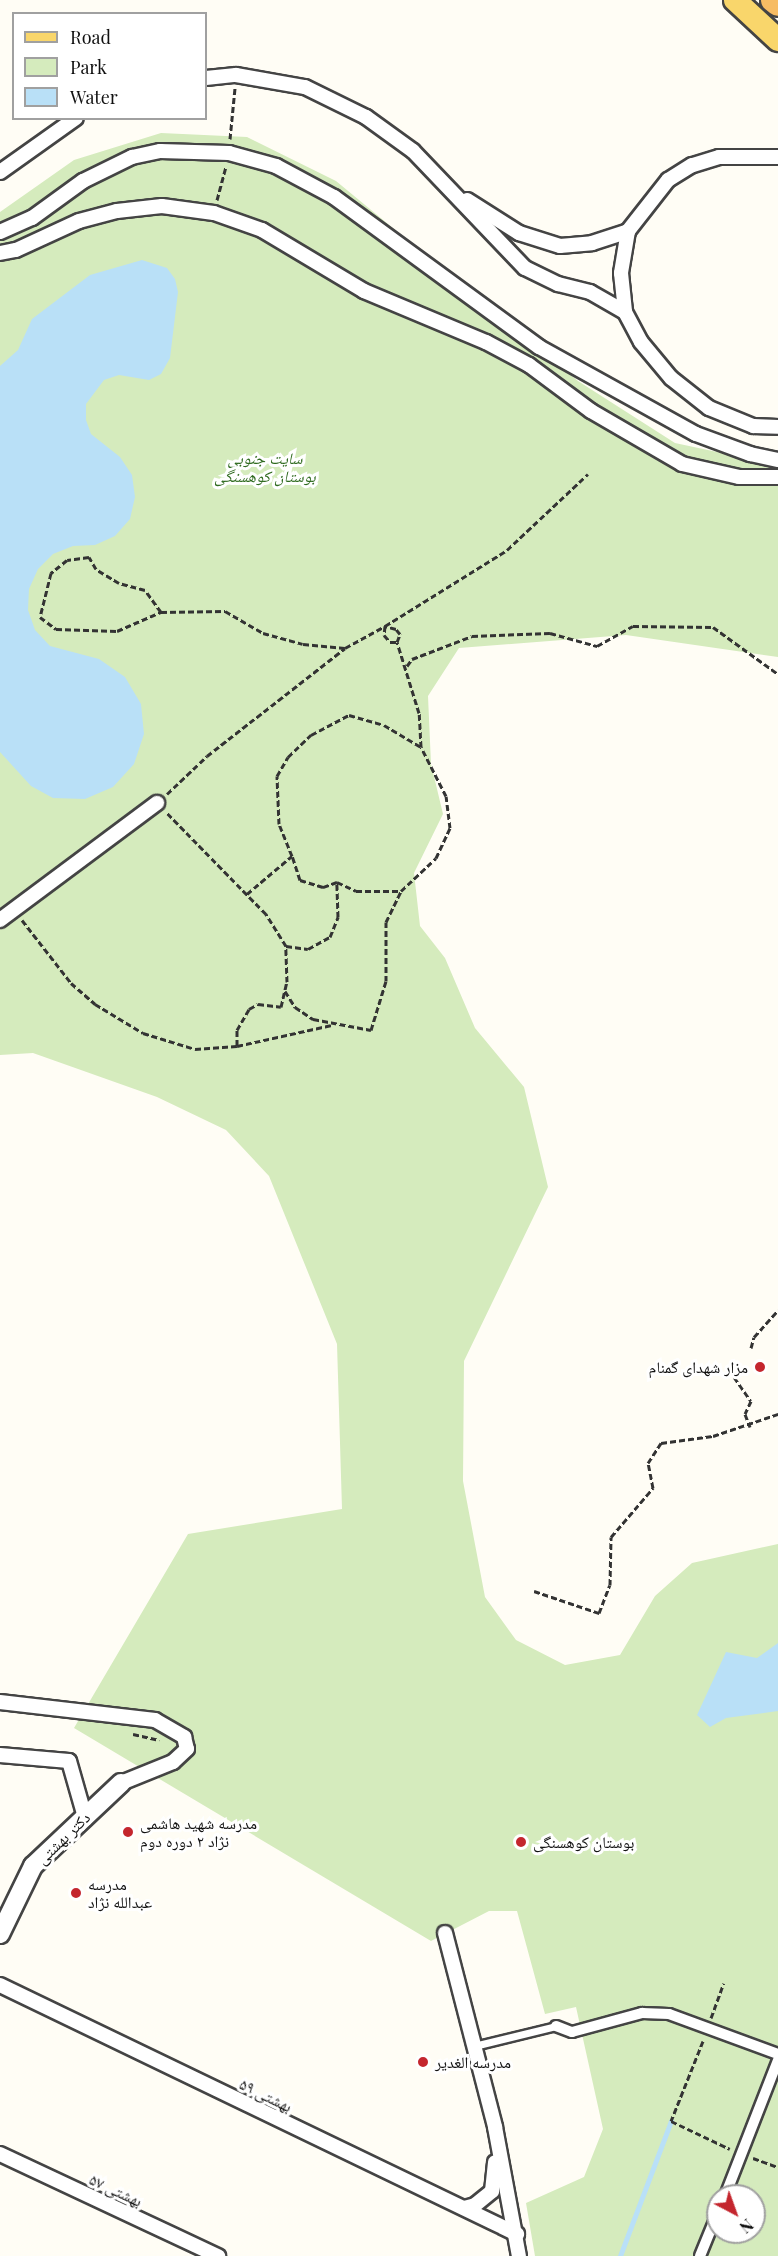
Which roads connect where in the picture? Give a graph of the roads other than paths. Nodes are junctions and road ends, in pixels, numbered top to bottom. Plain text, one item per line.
1 (735, 0) edge
2 (773, 0) edge
3 (778, 4) edge
4 (778, 40) edge
5 (207, 78) edge
6 (73, 120) edge
7 (778, 157) edge
8 (0, 172) edge
9 (454, 191) junction
10 (628, 231) junction
11 (0, 232) edge
12 (0, 254) edge
13 (625, 312) junction
14 (778, 427) edge
15 (778, 460) edge
16 (778, 477) edge
17 (157, 803) road end
18 (0, 920) edge
19 (0, 1702) edge
20 (0, 1755) edge
21 (121, 1783) joint
22 (85, 1817) junction
23 (445, 1933) dead end
24 (0, 1934) edge
25 (0, 1985) edge
26 (556, 2026) joint
27 (474, 2046) junction
28 (778, 2054) edge
29 (778, 2060) edge
30 (495, 2127) junction
31 (0, 2154) edge
32 (730, 2184) edge
33 (464, 2208) junction
34 (517, 2234) junction
35 (706, 2241) edge
36 (218, 2256) edge
37 (519, 2256) edge
38 (700, 2256) edge

1 - 4 main road
2 - 3 highway
5 - 9 street
6 - 8 street
7 - 10 street
9 - 10 street
9 - 13 street
10 - 13 street
11 - 15 street
12 - 16 street
13 - 14 street
17 - 18 street
19 - 21 street
20 - 22 street
21 - 22 street, دکتر بهشتی
22 - 24 street, دکتر بهشتی
23 - 27 street
25 - 33 street, بهشتی ۵۹
26 - 27 lane
26 - 28 street
27 - 30 street
29 - 32 street
30 - 33 street
30 - 34 street
31 - 36 street, بهشتی ۵۷
33 - 34 street, بهشتی ۵۹
34 - 37 street
35 - 38 street

